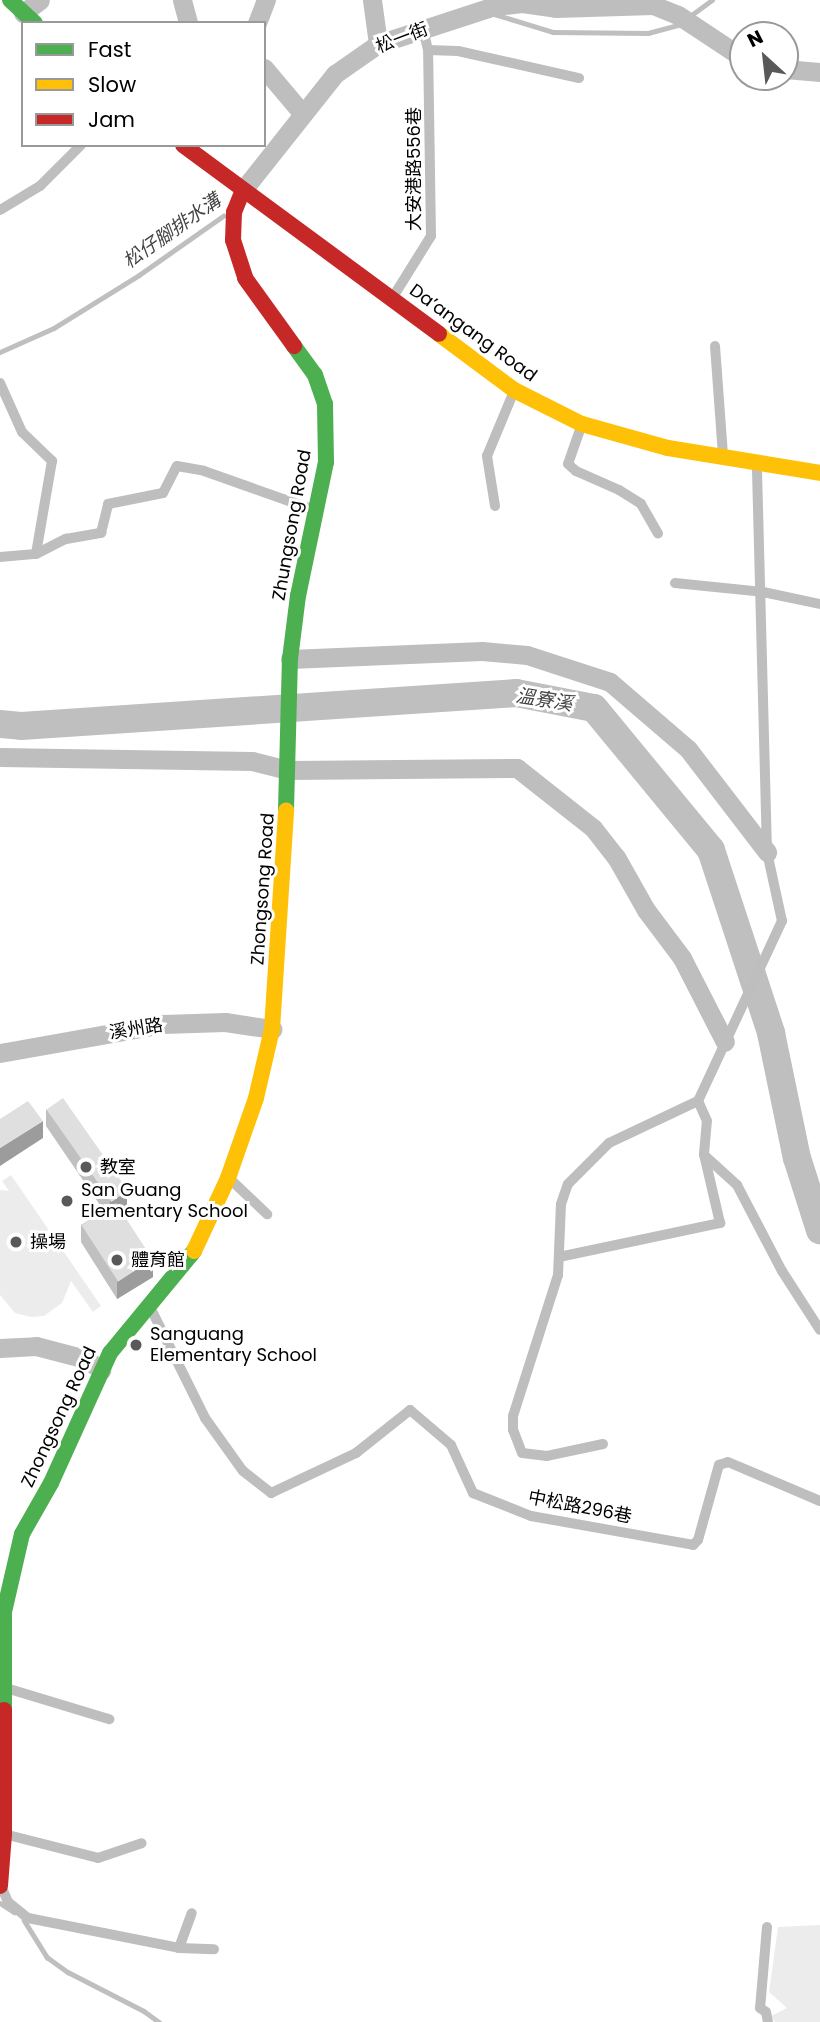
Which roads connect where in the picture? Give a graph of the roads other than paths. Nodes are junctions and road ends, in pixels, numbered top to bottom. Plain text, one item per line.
1 (40, 0) edge
2 (181, 0) edge
3 (266, 0) edge
4 (372, 0) edge
5 (620, 2) edge
6 (496, 3) edge
7 (23, 12) edge
8 (187, 21) edge
9 (258, 21) edge
10 (423, 29) junction
11 (378, 44) junction
12 (729, 49) edge
13 (428, 50) junction
14 (266, 70) edge
15 (799, 70) edge
16 (820, 72) edge
17 (579, 78) dead end
18 (302, 113) junction
19 (79, 147) edge
20 (186, 147) edge
21 (243, 190) junction
22 (0, 210) edge
23 (393, 298) junction
24 (715, 346) dead end
25 (0, 383) edge
26 (514, 390) junction
27 (582, 424) junction
28 (723, 457) junction
29 (757, 462) junction
30 (820, 473) edge
31 (495, 506) dead end
32 (314, 511) junction
33 (657, 534) dead end
34 (36, 554) junction
35 (0, 556) edge
36 (675, 583) dead end
37 (763, 592) junction
38 (820, 604) edge
39 (290, 659) junction
40 (288, 684) joint
41 (0, 757) edge
42 (290, 761) junction
43 (766, 852) junction
44 (272, 1029) junction
45 (730, 1034) junction
46 (0, 1053) edge
47 (698, 1101) junction
48 (704, 1154) junction
49 (228, 1178) junction
50 (267, 1214) dead end
51 (559, 1257) junction
52 (149, 1306) junction
53 (820, 1330) edge
54 (0, 1348) edge
55 (101, 1370) junction
56 (603, 1444) dead end
57 (820, 1501) edge
58 (2, 1686) junction
59 (109, 1719) dead end
60 (4, 1834) junction
61 (142, 1843) dead end
62 (0, 1885) edge
63 (192, 1913) dead end
64 (767, 1927) dead end
65 (179, 1948) junction
66 (214, 1949) dead end
67 (768, 2022) edge

1 - 7 street
2 - 8 street
3 - 9 street
4 - 11 street
5 - 6 street, 松一街
5 - 12 street, 松一街
6 - 10 street, 松一街
10 - 11 street, 松一街
10 - 13 lane, 大安港路556巷
11 - 18 street, 松一街
13 - 17 lane
13 - 23 lane, 大安港路556巷
14 - 18 street
15 - 16 street
18 - 21 street, 松一街
19 - 22 lane
20 - 21 street, Da’angang Road
21 - 23 street, Da’angang Road
21 - 32 street, Zhungsong Road
23 - 26 street, Da’angang Road
24 - 28 lane
25 - 34 lane
26 - 27 street, Da’angang Road
26 - 31 lane
27 - 28 street, Da’angang Road
27 - 33 lane
28 - 29 street, Da’angang Road
29 - 30 street, Da’angang Road
29 - 37 lane
32 - 34 lane
32 - 39 street, Zhungsong Road
34 - 35 lane
36 - 37 lane
37 - 38 lane
37 - 43 lane
39 - 40 street, Zhungsong Road
39 - 43 street
40 - 42 street, Zhongsong Road
41 - 42 street
42 - 44 street, Zhongsong Road
42 - 45 street
43 - 45 lane
44 - 46 street, 溪州路
44 - 49 street, Zhongsong Road
45 - 47 lane
47 - 48 lane
47 - 51 lane
48 - 51 lane
48 - 53 lane
49 - 50 lane
49 - 52 street, Zhongsong Road
51 - 56 lane
52 - 55 street, Zhongsong Road
52 - 57 lane, 中松路296巷
54 - 55 street
55 - 58 street, Zhongsong Road
58 - 59 lane
58 - 60 street, Zhongsong Road
60 - 61 lane
60 - 62 street, Zhongsong Road
62 - 65 lane
63 - 65 lane
64 - 67 lane
65 - 66 lane

